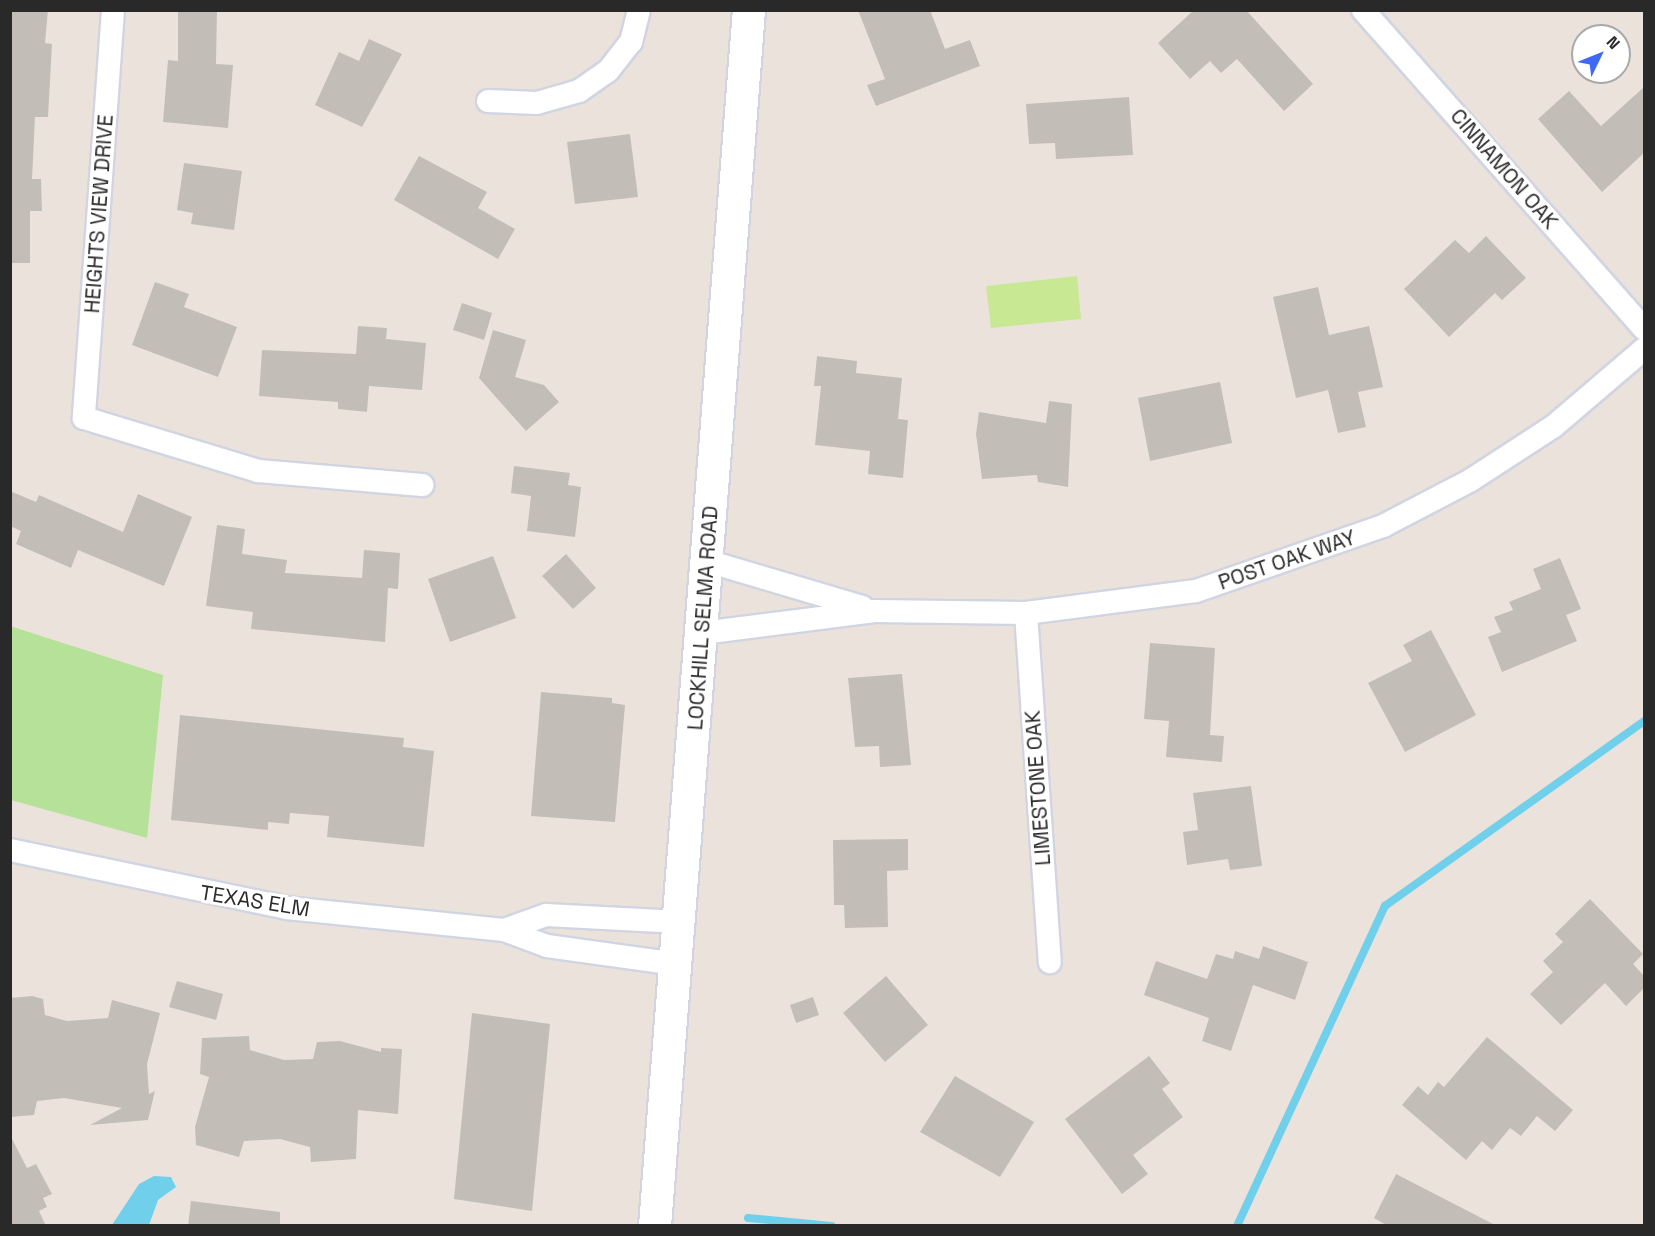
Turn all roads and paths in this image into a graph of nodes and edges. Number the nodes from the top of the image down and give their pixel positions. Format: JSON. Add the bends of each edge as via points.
{"nodes":[{"id":1,"x":113,"y":10,"type":"edge"},
{"id":2,"x":639,"y":10,"type":"edge"},
{"id":3,"x":749,"y":10,"type":"edge"},
{"id":4,"x":1363,"y":10,"type":"edge"},
{"id":5,"x":488,"y":101,"type":"dead end"},
{"id":6,"x":1644,"y":329,"type":"edge"},
{"id":7,"x":1644,"y":350,"type":"edge"},
{"id":8,"x":422,"y":485,"type":"dead end"},
{"id":9,"x":707,"y":561,"type":"junction"},
{"id":10,"x":875,"y":611,"type":"junction"},
{"id":11,"x":1026,"y":613,"type":"junction"},
{"id":12,"x":702,"y":633,"type":"junction"},
{"id":13,"x":10,"y":850,"type":"edge"},
{"id":14,"x":680,"y":922,"type":"junction"},
{"id":15,"x":504,"y":930,"type":"junction"},
{"id":16,"x":1050,"y":962,"type":"dead end"},
{"id":17,"x":677,"y":964,"type":"junction"},
{"id":18,"x":655,"y":1226,"type":"edge"}],
"edges":[{"from":1,"to":8,"type":"street","name":"HEIGHTS VIEW DRIVE","via":[[84,418],[258,471]]},
{"from":2,"to":5,"type":"street","via":[[625,49],[608,71],[579,92],[537,103]]},
{"from":3,"to":9,"type":"main road","name":"LOCKHILL SELMA ROAD"},
{"from":4,"to":6,"type":"street","name":"CINNAMON OAK"},
{"from":7,"to":11,"type":"street","name":"POST OAK WAY","via":[[1554,426],[1471,480],[1383,526],[1196,591]]},
{"from":9,"to":10,"type":"street","name":"POST OAK WAY"},
{"from":9,"to":12,"type":"main road","name":"LOCKHILL SELMA ROAD"},
{"from":10,"to":11,"type":"street","name":"POST OAK WAY"},
{"from":10,"to":12,"type":"street","name":"POST OAK WAY"},
{"from":11,"to":16,"type":"street","name":"LIMESTONE OAK"},
{"from":12,"to":14,"type":"main road","name":"LOCKHILL SELMA ROAD"},
{"from":13,"to":15,"type":"street","name":"TEXAS ELM","via":[[287,908]]},
{"from":14,"to":15,"type":"street","name":"TEXAS ELM","via":[[546,915]]},
{"from":14,"to":17,"type":"main road","name":"LOCKHILL SELMA ROAD"},
{"from":15,"to":17,"type":"street","name":"TEXAS ELM","via":[[547,946]]},
{"from":17,"to":18,"type":"main road","name":"LOCKHILL SELMA ROAD"}]}
